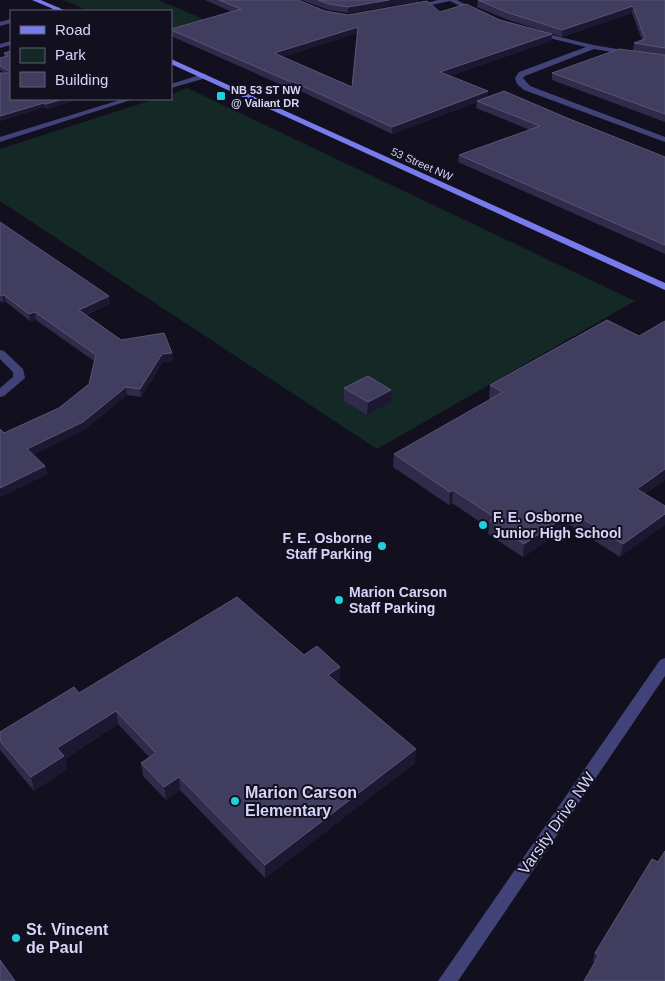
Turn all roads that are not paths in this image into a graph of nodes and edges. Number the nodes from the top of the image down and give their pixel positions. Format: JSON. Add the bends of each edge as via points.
{"nodes":[{"id":1,"x":35,"y":0,"type":"edge"},
{"id":2,"x":447,"y":0,"type":"edge"},
{"id":3,"x":452,"y":0,"type":"edge"},
{"id":4,"x":409,"y":7,"type":"edge"},
{"id":5,"x":60,"y":10,"type":"edge"},
{"id":6,"x":484,"y":15,"type":"edge"},
{"id":7,"x":526,"y":30,"type":"edge"},
{"id":8,"x":593,"y":47,"type":"junction"},
{"id":9,"x":665,"y":59,"type":"edge"},
{"id":10,"x":172,"y":61,"type":"edge"},
{"id":11,"x":203,"y":76,"type":"junction"},
{"id":12,"x":172,"y":86,"type":"edge"},
{"id":13,"x":127,"y":100,"type":"edge"},
{"id":14,"x":0,"y":140,"type":"edge"},
{"id":15,"x":665,"y":140,"type":"edge"},
{"id":16,"x":665,"y":287,"type":"edge"},
{"id":17,"x":0,"y":352,"type":"edge"},
{"id":18,"x":0,"y":394,"type":"edge"},
{"id":19,"x":665,"y":664,"type":"edge"},
{"id":20,"x":447,"y":981,"type":"edge"}],
"edges":[{"from":1,"to":5,"type":"street"},
{"from":2,"to":4,"type":"street"},
{"from":3,"to":6,"type":"street"},
{"from":7,"to":8,"type":"street"},
{"from":8,"to":9,"type":"street"},
{"from":8,"to":15,"type":"street","via":[[522,74],[520,82],[527,88]]},
{"from":10,"to":11,"type":"street","name":"53 Street NW"},
{"from":11,"to":12,"type":"street"},
{"from":11,"to":16,"type":"street","name":"53 Street NW"},
{"from":13,"to":14,"type":"street"},
{"from":17,"to":18,"type":"street","via":[[19,371],[19,378]]},
{"from":19,"to":20,"type":"street","name":"Varsity Drive NW"}]}
